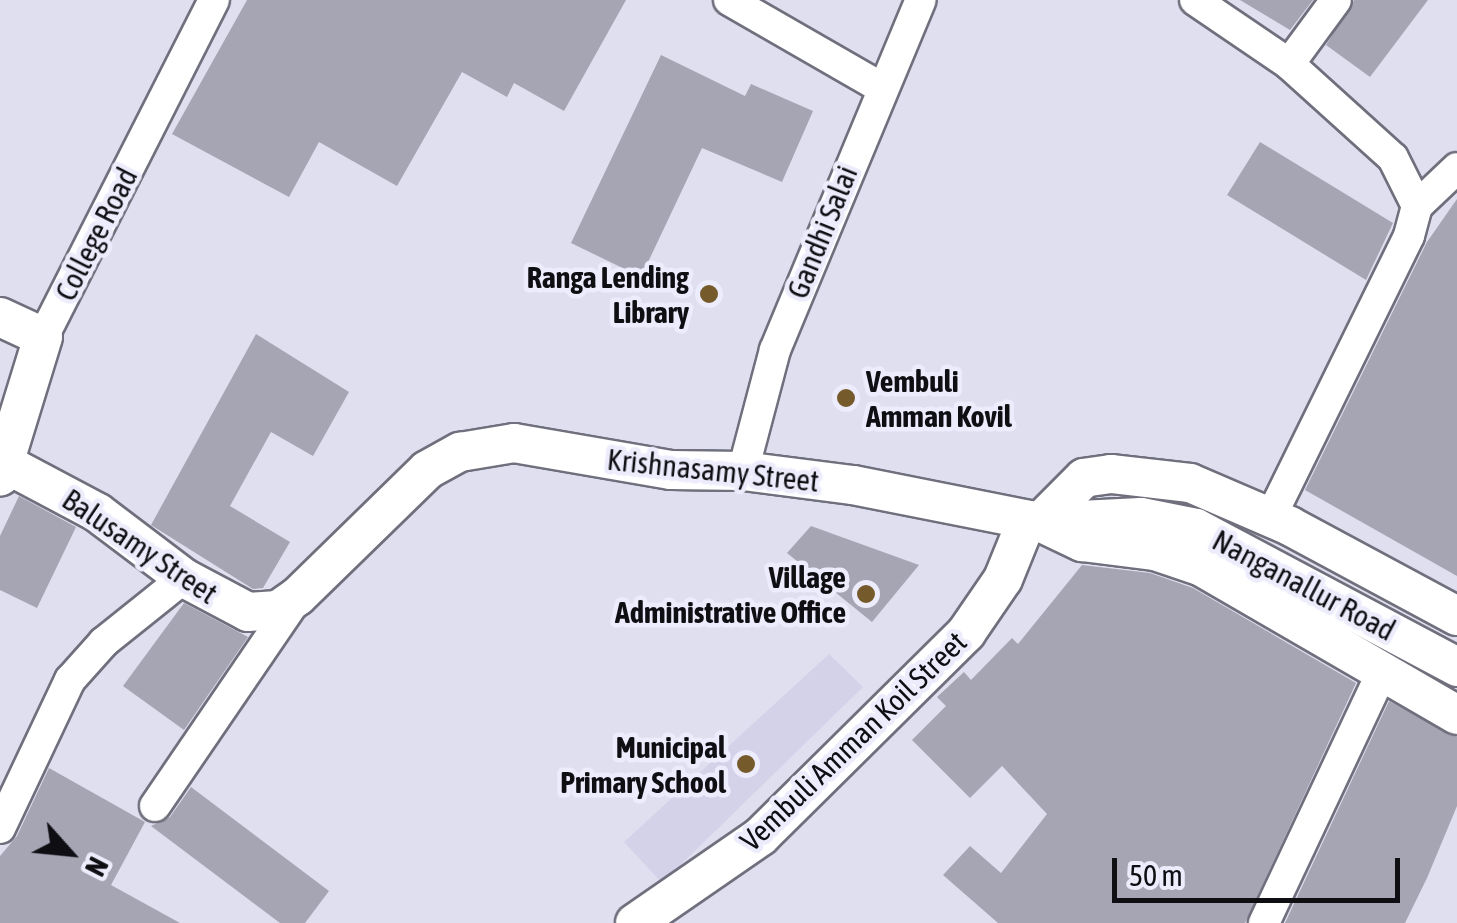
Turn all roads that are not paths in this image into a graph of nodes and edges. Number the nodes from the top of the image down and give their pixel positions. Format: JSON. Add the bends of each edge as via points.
{"nodes":[{"id":1,"x":214,"y":0,"type":"edge"},
{"id":2,"x":729,"y":0,"type":"edge"},
{"id":3,"x":920,"y":0,"type":"edge"},
{"id":4,"x":1195,"y":0,"type":"edge"},
{"id":5,"x":1336,"y":0,"type":"edge"},
{"id":6,"x":1290,"y":64,"type":"junction"},
{"id":7,"x":882,"y":88,"type":"junction"},
{"id":8,"x":1457,"y":168,"type":"edge"},
{"id":9,"x":1417,"y":206,"type":"junction"},
{"id":10,"x":0,"y":318,"type":"edge"},
{"id":11,"x":43,"y":336,"type":"junction"},
{"id":12,"x":3,"y":470,"type":"edge"},
{"id":13,"x":743,"y":471,"type":"junction"},
{"id":14,"x":1271,"y":517,"type":"junction"},
{"id":15,"x":1033,"y":521,"type":"junction"},
{"id":16,"x":184,"y":578,"type":"junction"},
{"id":17,"x":288,"y":603,"type":"junction"},
{"id":18,"x":1457,"y":616,"type":"edge"},
{"id":19,"x":1457,"y":667,"type":"edge"},
{"id":20,"x":1382,"y":672,"type":"junction"},
{"id":21,"x":1457,"y":715,"type":"edge"},
{"id":22,"x":156,"y":806,"type":"dead end"},
{"id":23,"x":0,"y":828,"type":"edge"},
{"id":24,"x":635,"y":923,"type":"edge"},
{"id":25,"x":1264,"y":923,"type":"edge"}],
"edges":[{"from":1,"to":11,"type":"street","name":"College Road"},
{"from":2,"to":7,"type":"street"},
{"from":3,"to":7,"type":"street","name":"Gandhi Salai"},
{"from":4,"to":6,"type":"street"},
{"from":5,"to":6,"type":"street"},
{"from":6,"to":9,"type":"street","via":[[1393,158]]},
{"from":7,"to":13,"type":"street","name":"Gandhi Salai","via":[[775,350]]},
{"from":8,"to":9,"type":"street"},
{"from":9,"to":14,"type":"street","via":[[1410,236]]},
{"from":10,"to":11,"type":"street"},
{"from":11,"to":12,"type":"street","name":"College Road"},
{"from":12,"to":16,"type":"street","name":"Balusamy Street","via":[[98,513]]},
{"from":13,"to":15,"type":"street","name":"Krishnasamy Street"},
{"from":13,"to":17,"type":"street","name":"Krishnasamy Street","via":[[671,470],[514,444],[460,452],[399,492]]},
{"from":14,"to":15,"type":"street","via":[[1190,484],[1110,474],[1084,478]]},
{"from":14,"to":18,"type":"street"},
{"from":15,"to":19,"type":"street","name":"Nanganallur Road","via":[[1141,517],[1196,528]]},
{"from":15,"to":20,"type":"street","via":[[1082,542],[1155,552],[1202,567]]},
{"from":15,"to":24,"type":"street","name":"Vembuli Amman Koil Street","via":[[966,633],[761,836]]},
{"from":16,"to":17,"type":"street","name":"Balusamy Street","via":[[248,612]]},
{"from":16,"to":23,"type":"street","via":[[104,642],[70,680]]},
{"from":17,"to":22,"type":"street"},
{"from":20,"to":21,"type":"street"},
{"from":20,"to":25,"type":"street"}]}
